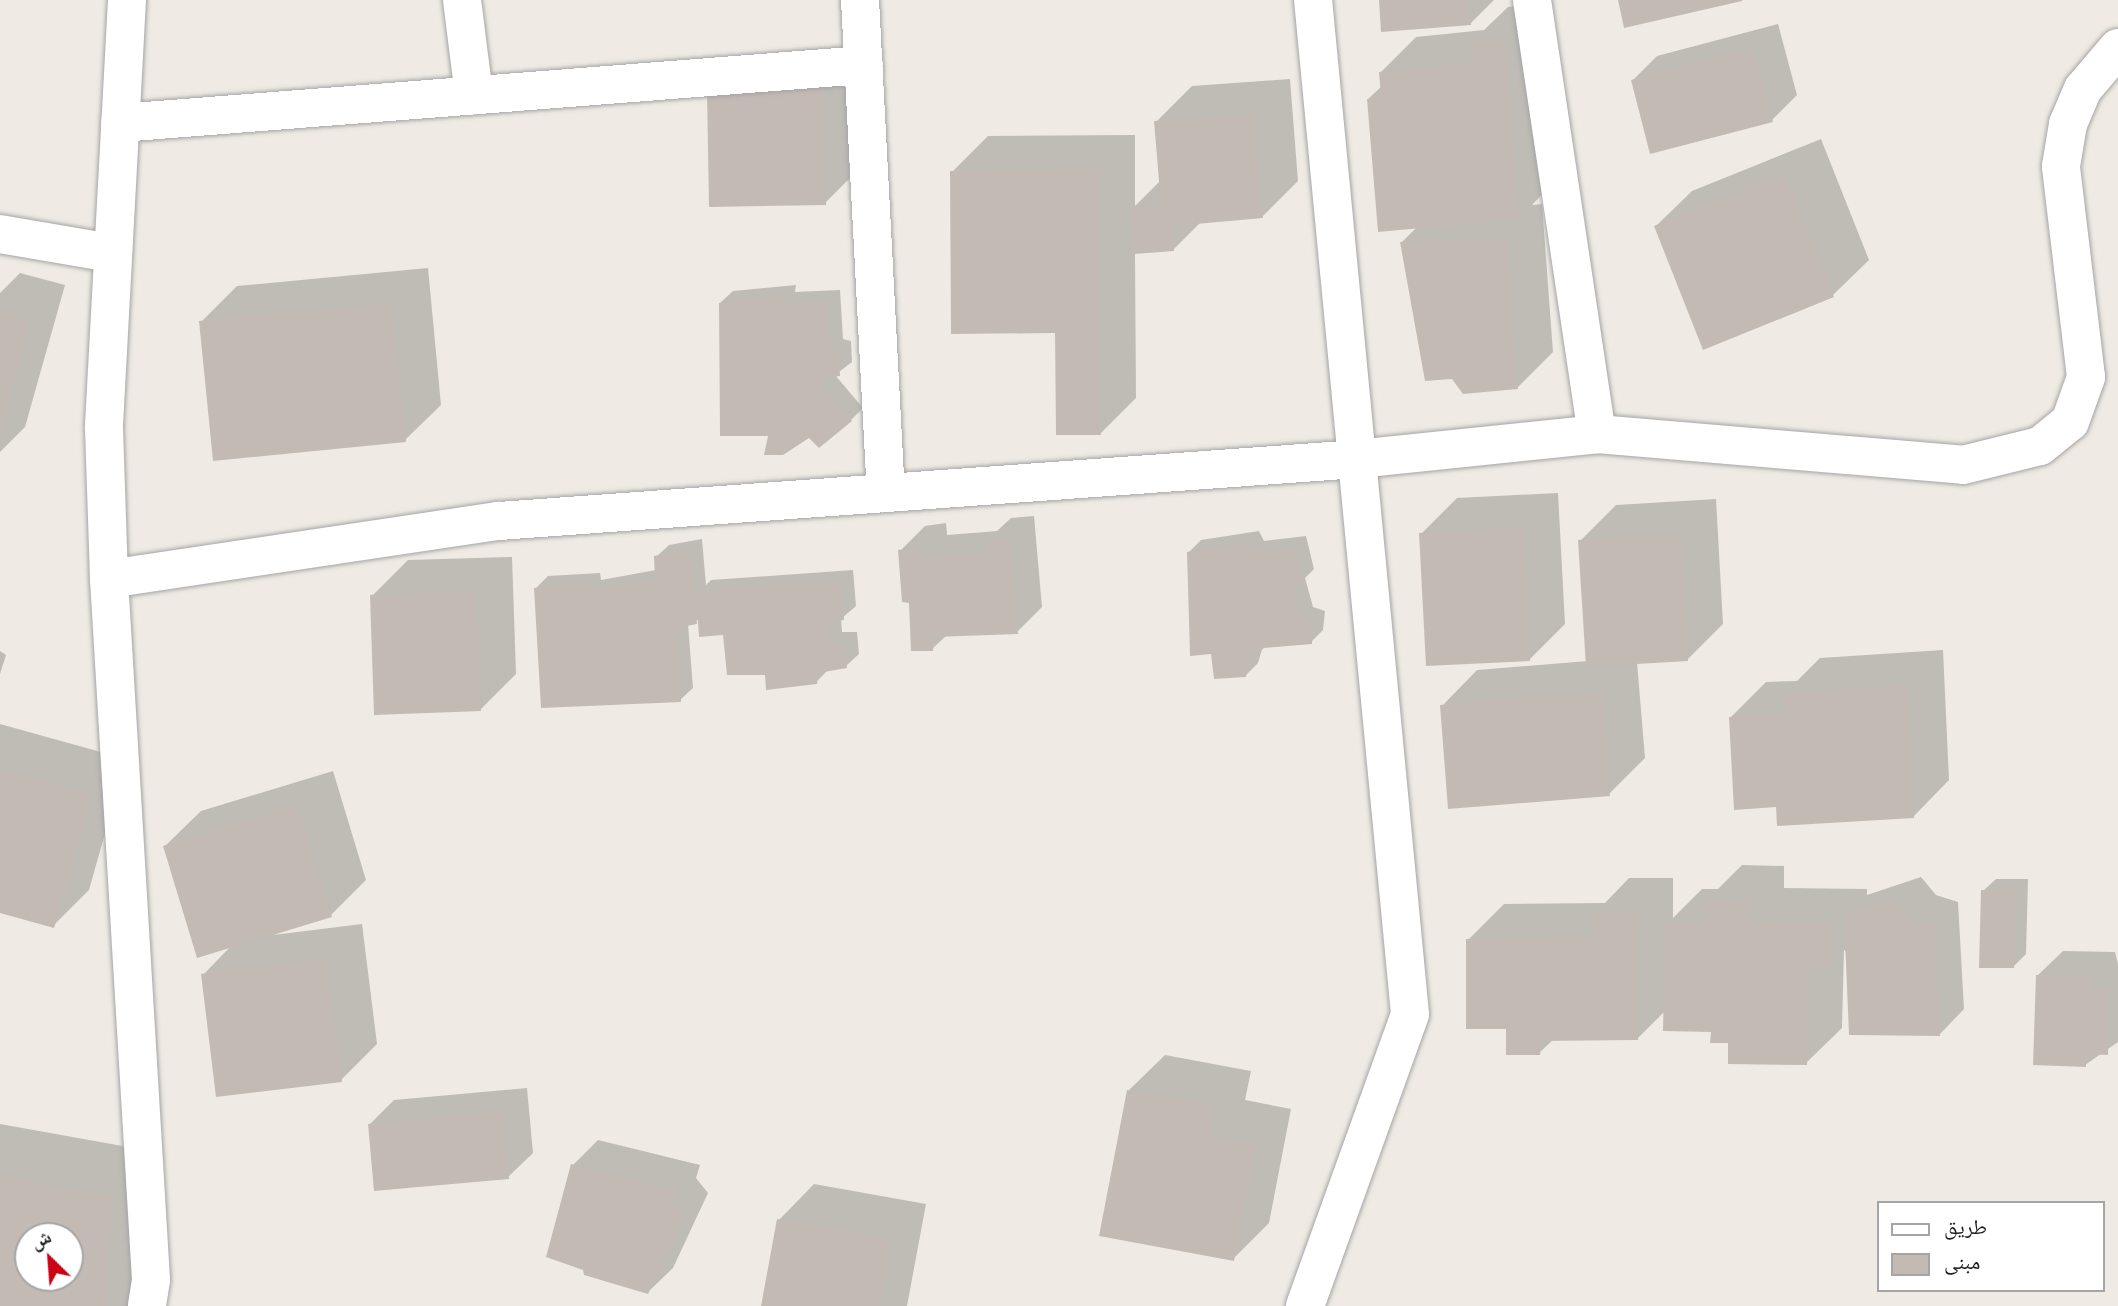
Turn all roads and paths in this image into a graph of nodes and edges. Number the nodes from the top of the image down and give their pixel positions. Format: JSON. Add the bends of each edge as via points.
{"nodes":[{"id":1,"x":127,"y":0,"type":"edge"},
{"id":2,"x":463,"y":0,"type":"edge"},
{"id":3,"x":860,"y":0,"type":"edge"},
{"id":4,"x":1313,"y":0,"type":"edge"},
{"id":5,"x":1532,"y":0,"type":"edge"},
{"id":6,"x":2118,"y":48,"type":"edge"},
{"id":7,"x":863,"y":65,"type":"junction"},
{"id":8,"x":474,"y":95,"type":"junction"},
{"id":9,"x":120,"y":122,"type":"junction"},
{"id":10,"x":0,"y":234,"type":"edge"},
{"id":11,"x":111,"y":253,"type":"junction"},
{"id":12,"x":1597,"y":434,"type":"junction"},
{"id":13,"x":1357,"y":459,"type":"junction"},
{"id":14,"x":886,"y":493,"type":"junction"},
{"id":15,"x":109,"y":579,"type":"junction"},
{"id":16,"x":147,"y":1306,"type":"edge"},
{"id":17,"x":1305,"y":1306,"type":"edge"}],
"edges":[{"from":1,"to":9,"type":"street"},
{"from":2,"to":8,"type":"street"},
{"from":3,"to":7,"type":"street"},
{"from":4,"to":13,"type":"street"},
{"from":5,"to":12,"type":"street"},
{"from":6,"to":12,"type":"street","via":[[2083,89],[2068,124],[2061,166],[2086,377],[2070,422],[2039,446],[1963,465]]},
{"from":7,"to":8,"type":"street"},
{"from":7,"to":14,"type":"street"},
{"from":8,"to":9,"type":"street"},
{"from":9,"to":11,"type":"street"},
{"from":10,"to":11,"type":"street"},
{"from":11,"to":15,"type":"street","via":[[104,428]]},
{"from":12,"to":13,"type":"street"},
{"from":13,"to":14,"type":"street"},
{"from":13,"to":17,"type":"street","via":[[1410,1014]]},
{"from":14,"to":15,"type":"street","via":[[499,521]]},
{"from":15,"to":16,"type":"street","via":[[151,1280]]}]}
